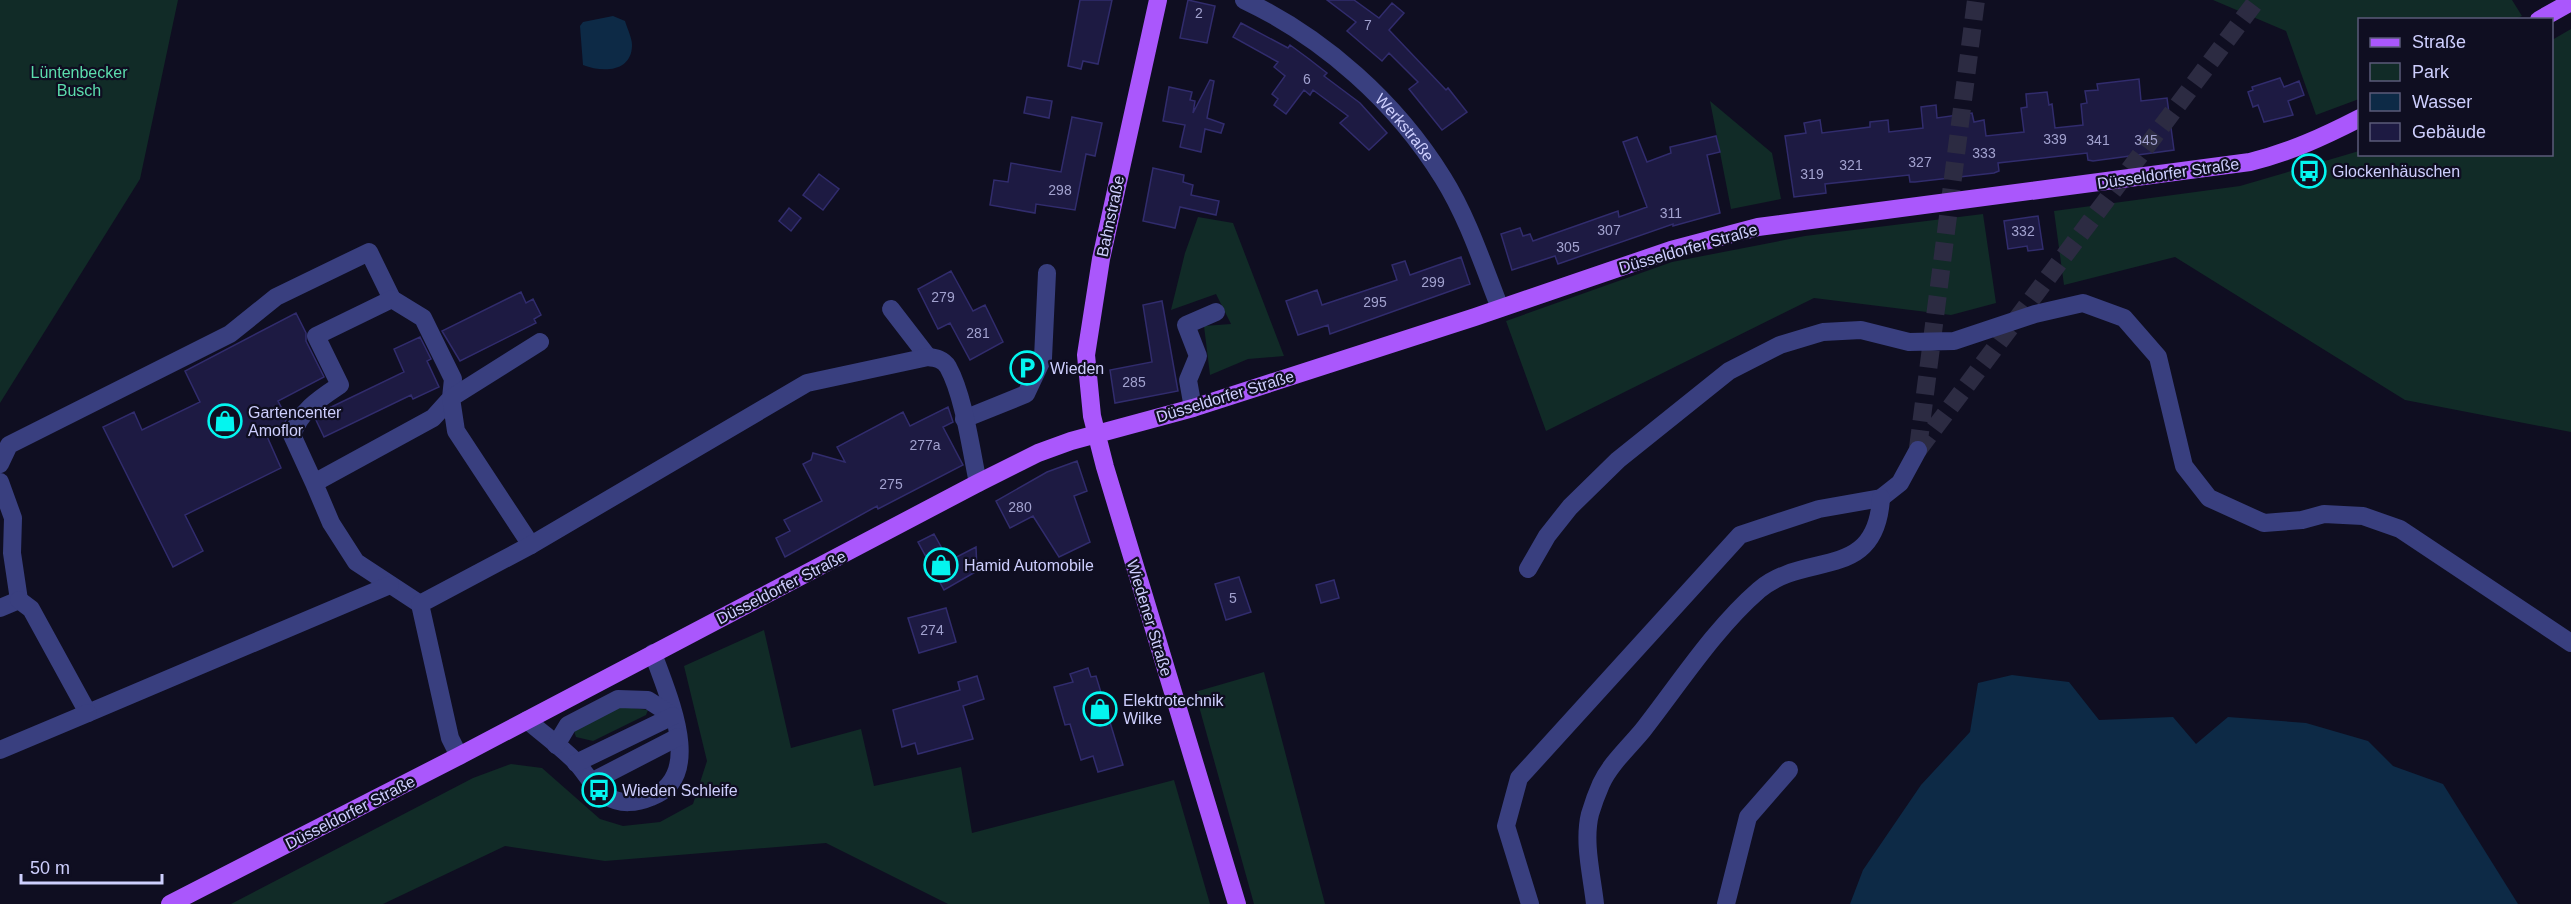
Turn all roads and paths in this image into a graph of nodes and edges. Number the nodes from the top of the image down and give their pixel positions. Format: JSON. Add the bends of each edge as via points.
{"nodes":[{"id":1,"x":1158,"y":0,"type":"edge"},
{"id":2,"x":1244,"y":0,"type":"edge"},
{"id":3,"x":2571,"y":2,"type":"edge"},
{"id":4,"x":2543,"y":18,"type":"edge"},
{"id":5,"x":2358,"y":119,"type":"edge"},
{"id":6,"x":1047,"y":273,"type":"dead end"},
{"id":7,"x":392,"y":299,"type":"junction"},
{"id":8,"x":1500,"y":308,"type":"junction"},
{"id":9,"x":891,"y":309,"type":"dead end"},
{"id":10,"x":1216,"y":312,"type":"dead end"},
{"id":11,"x":540,"y":342,"type":"dead end"},
{"id":12,"x":928,"y":357,"type":"junction"},
{"id":13,"x":452,"y":398,"type":"junction"},
{"id":14,"x":1193,"y":408,"type":"junction"},
{"id":15,"x":964,"y":418,"type":"junction"},
{"id":16,"x":1096,"y":435,"type":"junction"},
{"id":17,"x":1918,"y":450,"type":"tunnel mouth"},
{"id":18,"x":0,"y":464,"type":"edge"},
{"id":19,"x":0,"y":482,"type":"edge"},
{"id":20,"x":315,"y":483,"type":"junction"},
{"id":21,"x":978,"y":483,"type":"junction"},
{"id":22,"x":1881,"y":498,"type":"junction"},
{"id":23,"x":531,"y":545,"type":"junction"},
{"id":24,"x":1528,"y":569,"type":"dead end"},
{"id":25,"x":390,"y":585,"type":"junction"},
{"id":26,"x":19,"y":600,"type":"junction"},
{"id":27,"x":420,"y":604,"type":"junction"},
{"id":28,"x":0,"y":608,"type":"edge"},
{"id":29,"x":2571,"y":643,"type":"edge"},
{"id":30,"x":653,"y":653,"type":"junction"},
{"id":31,"x":88,"y":713,"type":"junction"},
{"id":32,"x":673,"y":716,"type":"junction"},
{"id":33,"x":527,"y":720,"type":"junction"},
{"id":34,"x":678,"y":737,"type":"junction"},
{"id":35,"x":556,"y":745,"type":"junction"},
{"id":36,"x":0,"y":750,"type":"edge"},
{"id":37,"x":459,"y":756,"type":"junction"},
{"id":38,"x":576,"y":763,"type":"junction"},
{"id":39,"x":1789,"y":770,"type":"dead end"},
{"id":40,"x":591,"y":782,"type":"junction"},
{"id":41,"x":170,"y":904,"type":"edge"},
{"id":42,"x":1236,"y":904,"type":"edge"},
{"id":43,"x":1530,"y":904,"type":"edge"},
{"id":44,"x":1595,"y":904,"type":"edge"},
{"id":45,"x":1726,"y":904,"type":"edge"}],
"edges":[{"from":1,"to":16,"type":"main road","name":"Bahnstraße","via":[[1101,259],[1086,355]]},
{"from":2,"to":8,"type":"street","name":"Werkstraße","via":[[1274,14],[1329,52],[1375,92],[1418,142],[1444,179]]},
{"from":3,"to":4,"type":"main road"},
{"from":5,"to":8,"type":"main road","name":"Düsseldorfer Straße","via":[[2310,144],[2250,162],[1758,227],[1671,250]]},
{"from":6,"to":15,"type":"street","via":[[1043,358],[1026,394]]},
{"from":7,"to":13,"type":"street","via":[[423,318],[453,379]]},
{"from":7,"to":18,"type":"street","via":[[369,252],[276,297],[230,334],[9,446]]},
{"from":7,"to":20,"type":"street","via":[[316,336],[340,385],[314,402],[297,421],[292,435]]},
{"from":8,"to":14,"type":"main road","name":"Düsseldorfer Straße"},
{"from":9,"to":12,"type":"street"},
{"from":10,"to":14,"type":"street","via":[[1186,325],[1198,356],[1188,380]]},
{"from":11,"to":13,"type":"street"},
{"from":12,"to":15,"type":"street","via":[[947,366]]},
{"from":12,"to":23,"type":"street","via":[[807,383]]},
{"from":13,"to":20,"type":"street","via":[[433,418]]},
{"from":13,"to":23,"type":"street","via":[[456,431]]},
{"from":14,"to":16,"type":"main road","name":"Düsseldorfer Straße"},
{"from":15,"to":21,"type":"street"},
{"from":16,"to":21,"type":"main road","name":"Düsseldorfer Straße","via":[[1038,453]]},
{"from":16,"to":42,"type":"main road","name":"Wiedener Straße"},
{"from":17,"to":22,"type":"street","via":[[1900,483]]},
{"from":19,"to":26,"type":"street","via":[[13,518],[12,553]]},
{"from":20,"to":25,"type":"street","via":[[331,522],[356,562]]},
{"from":21,"to":30,"type":"main road","name":"Düsseldorfer Straße"},
{"from":22,"to":43,"type":"street","via":[[1819,509],[1740,535],[1520,778],[1506,826]]},
{"from":22,"to":44,"type":"street","via":[[1880,520],[1871,540],[1855,553],[1797,570],[1760,589],[1714,639],[1601,782],[1590,815],[1589,853]]},
{"from":23,"to":27,"type":"street"},
{"from":24,"to":29,"type":"street","via":[[1570,507],[1618,460],[1729,371],[1780,345],[1823,332],[1861,330],[1910,342],[1954,341],[2035,314],[2083,303],[2124,318],[2158,357],[2184,466],[2209,498],[2264,523],[2324,514],[2362,516],[2400,529]]},
{"from":25,"to":27,"type":"street"},
{"from":25,"to":31,"type":"street"},
{"from":26,"to":28,"type":"street"},
{"from":26,"to":31,"type":"street","via":[[31,609]]},
{"from":27,"to":37,"type":"street","via":[[450,738]]},
{"from":30,"to":32,"type":"street"},
{"from":30,"to":33,"type":"main road","name":"Düsseldorfer Straße"},
{"from":31,"to":36,"type":"street"},
{"from":32,"to":34,"type":"street"},
{"from":32,"to":35,"type":"street","via":[[648,700],[618,699],[568,725]]},
{"from":32,"to":38,"type":"street"},
{"from":33,"to":35,"type":"street"},
{"from":33,"to":37,"type":"main road","name":"Düsseldorfer Straße"},
{"from":34,"to":40,"type":"street"},
{"from":34,"to":40,"type":"street","via":[[682,751],[679,769],[657,795],[640,802],[620,802],[606,796]]},
{"from":35,"to":38,"type":"street"},
{"from":37,"to":41,"type":"main road","name":"Düsseldorfer Straße"},
{"from":38,"to":40,"type":"street"},
{"from":39,"to":45,"type":"street","via":[[1748,817]]}]}
